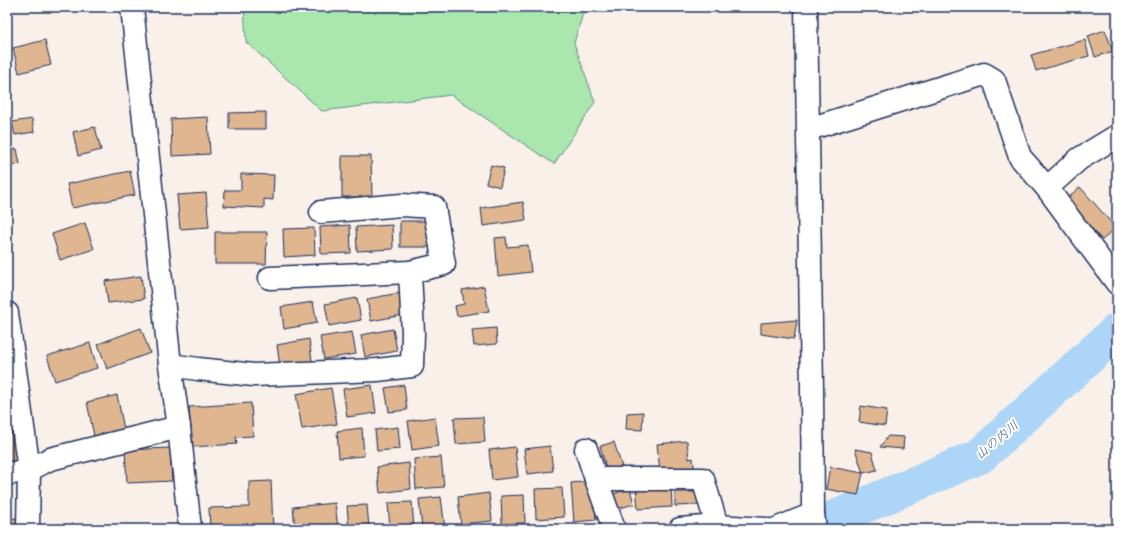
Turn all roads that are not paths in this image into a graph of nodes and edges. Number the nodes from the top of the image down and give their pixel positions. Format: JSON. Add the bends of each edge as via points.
{"nodes":[{"id":1,"x":132,"y":7,"type":"edge"},
{"id":2,"x":806,"y":7,"type":"edge"},
{"id":3,"x":809,"y":129,"type":"junction"},
{"id":4,"x":1117,"y":136,"type":"edge"},
{"id":5,"x":1046,"y":188,"type":"junction"},
{"id":6,"x":322,"y":212,"type":"dead end"},
{"id":7,"x":410,"y":272,"type":"junction"},
{"id":8,"x":270,"y":278,"type":"dead end"},
{"id":9,"x":1117,"y":283,"type":"edge"},
{"id":10,"x":7,"y":313,"type":"edge"},
{"id":11,"x":170,"y":365,"type":"junction"},
{"id":12,"x":179,"y":427,"type":"junction"},
{"id":13,"x":586,"y":449,"type":"dead end"},
{"id":14,"x":29,"y":470,"type":"junction"},
{"id":15,"x":7,"y":474,"type":"edge"},
{"id":16,"x":596,"y":479,"type":"junction"},
{"id":17,"x":814,"y":522,"type":"edge"},
{"id":18,"x":717,"y":526,"type":"junction"},
{"id":19,"x":28,"y":529,"type":"edge"},
{"id":20,"x":190,"y":529,"type":"edge"},
{"id":21,"x":614,"y":529,"type":"edge"},
{"id":22,"x":680,"y":529,"type":"edge"},
{"id":23,"x":765,"y":529,"type":"edge"},
{"id":24,"x":776,"y":529,"type":"edge"}],
"edges":[{"from":1,"to":11,"type":"street"},
{"from":2,"to":3,"type":"street"},
{"from":3,"to":5,"type":"street","via":[[984,74],[994,80],[1020,157]]},
{"from":3,"to":17,"type":"street"},
{"from":4,"to":5,"type":"street","via":[[1079,159]]},
{"from":5,"to":9,"type":"street"},
{"from":6,"to":7,"type":"street","via":[[402,205],[434,207],[444,264]]},
{"from":7,"to":8,"type":"street"},
{"from":7,"to":11,"type":"street","via":[[412,366],[377,370],[254,375]]},
{"from":10,"to":14,"type":"street"},
{"from":11,"to":12,"type":"street"},
{"from":12,"to":14,"type":"street","via":[[50,459]]},
{"from":12,"to":20,"type":"street"},
{"from":13,"to":16,"type":"street"},
{"from":14,"to":15,"type":"street"},
{"from":14,"to":19,"type":"street"},
{"from":16,"to":18,"type":"street","via":[[703,479]]},
{"from":16,"to":21,"type":"street"},
{"from":17,"to":24,"type":"street"},
{"from":18,"to":22,"type":"street"},
{"from":18,"to":23,"type":"street"}]}
